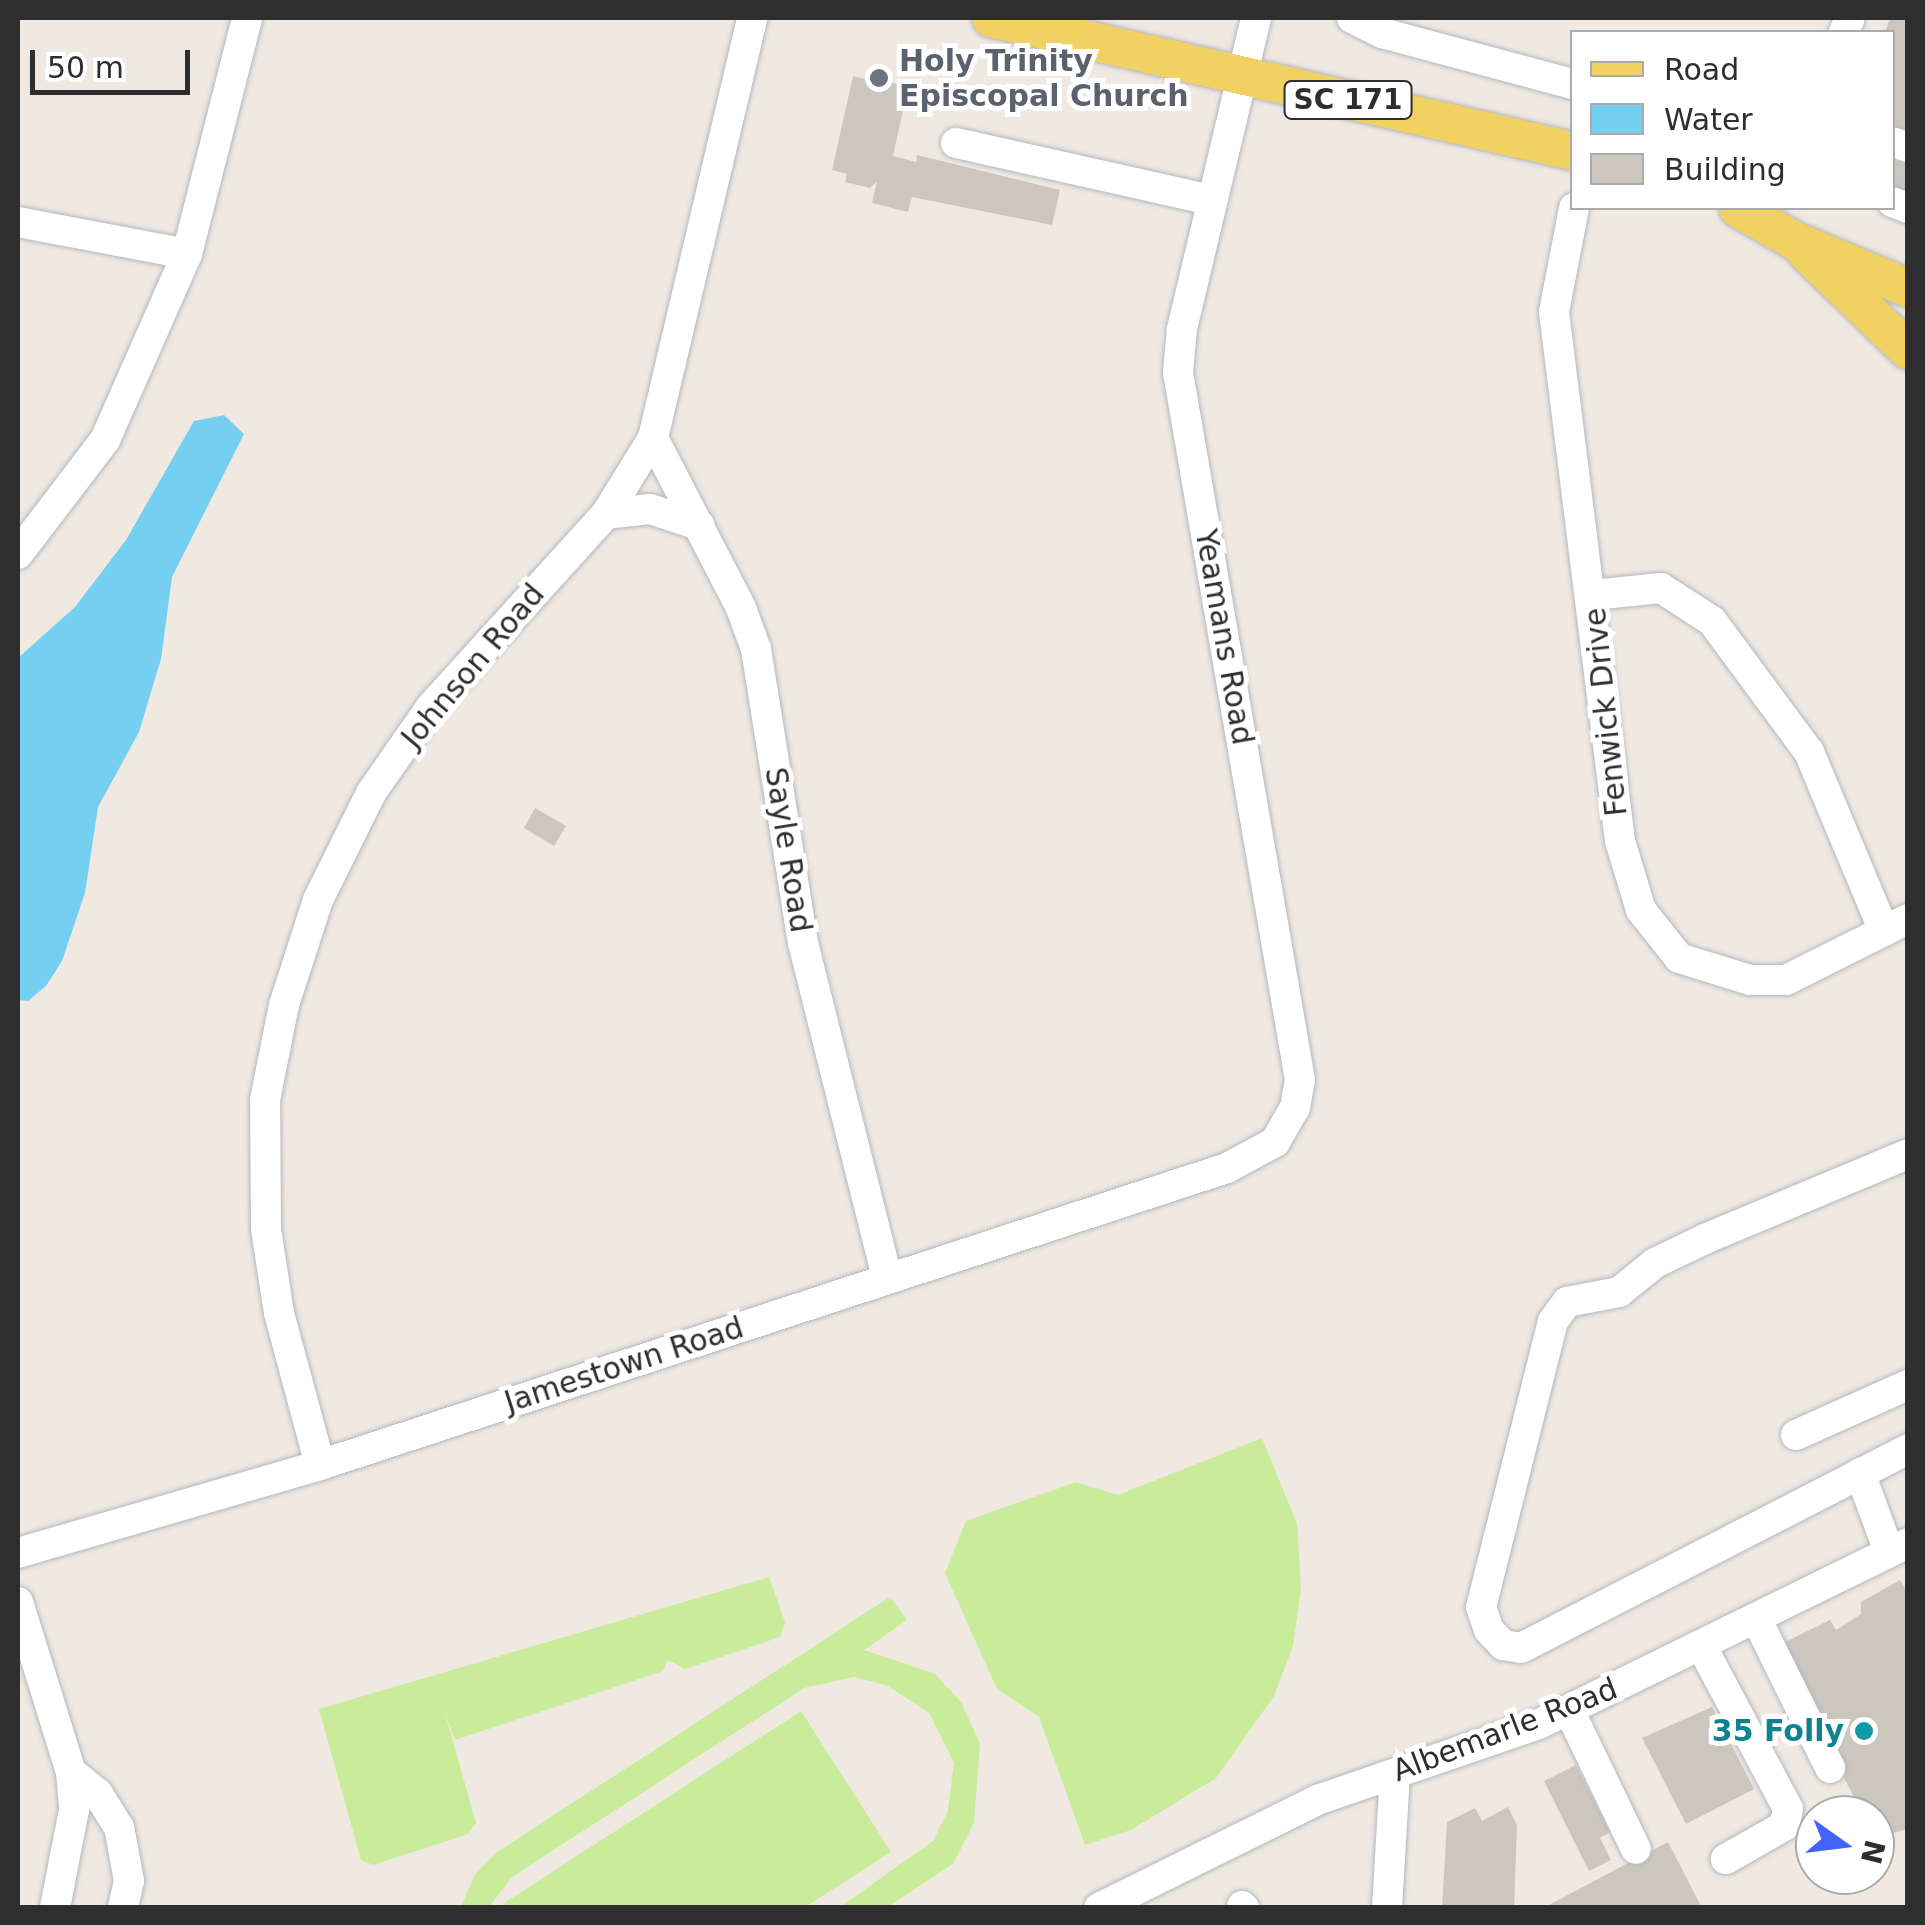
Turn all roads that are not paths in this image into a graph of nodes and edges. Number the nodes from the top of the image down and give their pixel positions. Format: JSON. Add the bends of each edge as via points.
{"nodes":[{"id":1,"x":247,"y":18,"type":"edge"},
{"id":2,"x":752,"y":18,"type":"edge"},
{"id":3,"x":992,"y":18,"type":"edge"},
{"id":4,"x":1256,"y":18,"type":"edge"},
{"id":5,"x":1352,"y":18,"type":"edge"},
{"id":6,"x":1385,"y":26,"type":"edge"},
{"id":7,"x":1239,"y":75,"type":"junction"},
{"id":8,"x":1570,"y":83,"type":"edge"},
{"id":9,"x":956,"y":143,"type":"dead end"},
{"id":10,"x":1570,"y":152,"type":"edge"},
{"id":11,"x":1210,"y":200,"type":"junction"},
{"id":12,"x":1574,"y":210,"type":"edge"},
{"id":13,"x":1768,"y":220,"type":"edge"},
{"id":14,"x":18,"y":222,"type":"edge"},
{"id":15,"x":187,"y":254,"type":"junction"},
{"id":16,"x":1908,"y":288,"type":"edge"},
{"id":17,"x":1908,"y":350,"type":"edge"},
{"id":18,"x":653,"y":438,"type":"junction"},
{"id":19,"x":606,"y":514,"type":"junction"},
{"id":20,"x":699,"y":526,"type":"junction"},
{"id":21,"x":18,"y":554,"type":"edge"},
{"id":22,"x":1593,"y":594,"type":"junction"},
{"id":23,"x":1896,"y":925,"type":"edge"},
{"id":24,"x":1908,"y":1154,"type":"edge"},
{"id":25,"x":1227,"y":1168,"type":"joint"},
{"id":26,"x":887,"y":1278,"type":"junction"},
{"id":27,"x":1908,"y":1385,"type":"edge"},
{"id":28,"x":1796,"y":1436,"type":"dead end"},
{"id":29,"x":1908,"y":1449,"type":"edge"},
{"id":30,"x":320,"y":1465,"type":"junction"},
{"id":31,"x":1860,"y":1473,"type":"junction"},
{"id":32,"x":1898,"y":1548,"type":"edge"},
{"id":33,"x":18,"y":1553,"type":"edge"},
{"id":34,"x":18,"y":1602,"type":"edge"},
{"id":35,"x":1757,"y":1620,"type":"junction"},
{"id":36,"x":1702,"y":1647,"type":"junction"},
{"id":37,"x":1569,"y":1710,"type":"junction"},
{"id":38,"x":1830,"y":1768,"type":"dead end"},
{"id":39,"x":71,"y":1772,"type":"junction"},
{"id":40,"x":1395,"y":1774,"type":"junction"},
{"id":41,"x":1636,"y":1849,"type":"dead end"},
{"id":42,"x":1726,"y":1859,"type":"dead end"},
{"id":43,"x":55,"y":1908,"type":"edge"},
{"id":44,"x":123,"y":1908,"type":"edge"},
{"id":45,"x":1099,"y":1908,"type":"edge"},
{"id":46,"x":1386,"y":1908,"type":"edge"}],
"edges":[{"from":1,"to":15,"type":"street"},
{"from":2,"to":18,"type":"street","name":"Johnson Road"},
{"from":3,"to":7,"type":"main road","number":"SC 171"},
{"from":4,"to":7,"type":"street","name":"Yeamans Road"},
{"from":5,"to":6,"type":"street"},
{"from":6,"to":8,"type":"street"},
{"from":7,"to":10,"type":"main road","number":"SC 171"},
{"from":7,"to":11,"type":"street","name":"Yeamans Road"},
{"from":9,"to":11,"type":"street"},
{"from":11,"to":25,"type":"street","name":"Yeamans Road","via":[[1178,372],[1300,1080],[1295,1108],[1276,1142]]},
{"from":12,"to":22,"type":"street","name":"Fenwick Drive","via":[[1554,312]]},
{"from":13,"to":16,"type":"main road"},
{"from":13,"to":17,"type":"main road"},
{"from":14,"to":15,"type":"street"},
{"from":15,"to":21,"type":"street","via":[[105,440]]},
{"from":18,"to":19,"type":"street","name":"Johnson Road"},
{"from":18,"to":20,"type":"street","name":"Sayle Road"},
{"from":19,"to":20,"type":"street","via":[[650,510]]},
{"from":19,"to":30,"type":"street","name":"Johnson Road","via":[[431,707],[371,793],[318,900],[284,1005],[265,1100],[266,1229],[279,1313]]},
{"from":20,"to":26,"type":"street","name":"Sayle Road","via":[[756,650],[803,943]]},
{"from":22,"to":23,"type":"street","via":[[1661,588],[1712,621],[1809,752]]},
{"from":22,"to":23,"type":"street","name":"Fenwick Drive","via":[[1620,841],[1640,910],[1679,958],[1750,980],[1786,980]]},
{"from":24,"to":31,"type":"street","via":[[1672,1255],[1619,1292],[1567,1302],[1553,1321],[1482,1607],[1488,1630],[1503,1645],[1521,1648]]},
{"from":25,"to":26,"type":"street","name":"Jamestown Road"},
{"from":26,"to":30,"type":"street","name":"Jamestown Road"},
{"from":27,"to":28,"type":"street"},
{"from":29,"to":31,"type":"street"},
{"from":30,"to":33,"type":"street","name":"Jamestown Road"},
{"from":31,"to":32,"type":"street"},
{"from":32,"to":35,"type":"street","name":"Albemarle Road"},
{"from":34,"to":39,"type":"street"},
{"from":35,"to":36,"type":"street","name":"Albemarle Road"},
{"from":35,"to":38,"type":"street"},
{"from":36,"to":37,"type":"street","name":"Albemarle Road"},
{"from":36,"to":42,"type":"street","via":[[1788,1808],[1784,1826]]},
{"from":37,"to":40,"type":"street","name":"Albemarle Road"},
{"from":37,"to":41,"type":"street"},
{"from":39,"to":43,"type":"street","via":[[74,1810]]},
{"from":39,"to":44,"type":"street","via":[[98,1794],[119,1827],[130,1881]]},
{"from":40,"to":45,"type":"street","name":"Albemarle Road","via":[[1320,1799]]},
{"from":40,"to":46,"type":"street"}]}
